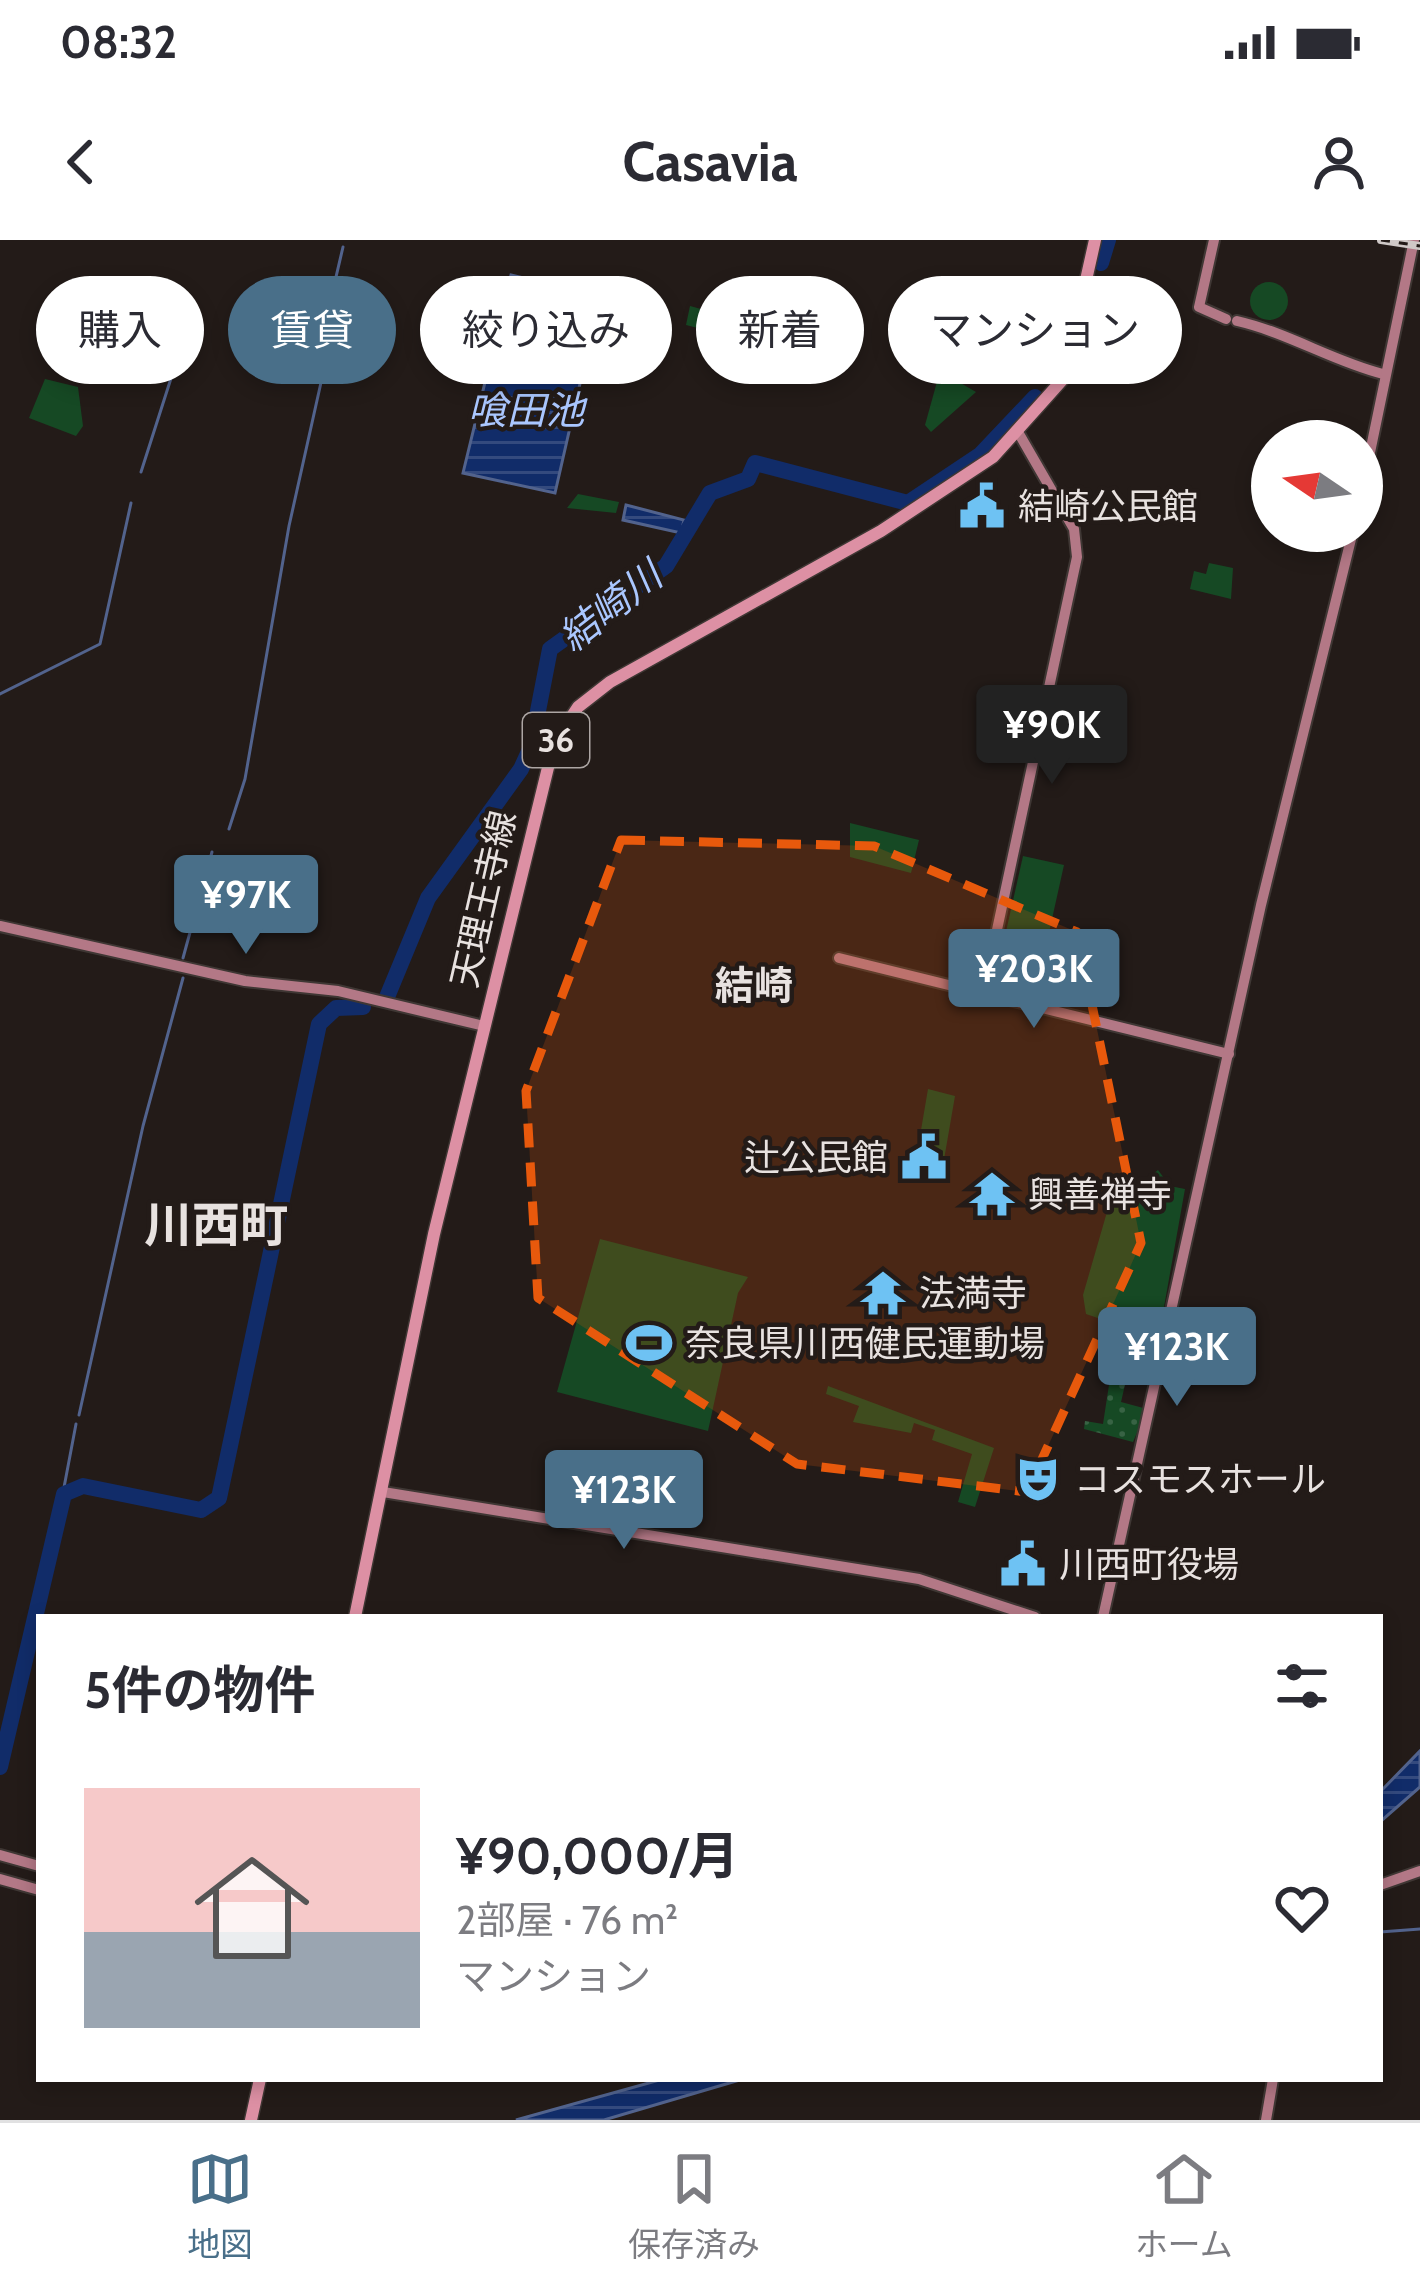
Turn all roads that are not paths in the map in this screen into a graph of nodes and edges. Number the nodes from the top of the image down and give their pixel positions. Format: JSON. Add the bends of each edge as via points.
{"nodes":[{"id":1,"x":1095,"y":240,"type":"edge"},
{"id":2,"x":1214,"y":240,"type":"edge"},
{"id":3,"x":1414,"y":240,"type":"edge"},
{"id":4,"x":1383,"y":374,"type":"junction"},
{"id":5,"x":1375,"y":420,"type":"edge"},
{"id":6,"x":1018,"y":432,"type":"junction"},
{"id":7,"x":1349,"y":552,"type":"edge"},
{"id":8,"x":0,"y":926,"type":"edge"},
{"id":9,"x":839,"y":958,"type":"dead end"},
{"id":10,"x":983,"y":995,"type":"junction"},
{"id":11,"x":484,"y":1025,"type":"junction"},
{"id":12,"x":1229,"y":1054,"type":"junction"},
{"id":13,"x":382,"y":1492,"type":"junction"},
{"id":14,"x":356,"y":1614,"type":"edge"},
{"id":15,"x":1026,"y":1614,"type":"edge"},
{"id":16,"x":1104,"y":1614,"type":"edge"},
{"id":17,"x":0,"y":1855,"type":"edge"},
{"id":18,"x":36,"y":1865,"type":"edge"},
{"id":19,"x":1420,"y":1871,"type":"edge"},
{"id":20,"x":0,"y":1879,"type":"edge"},
{"id":21,"x":1383,"y":1884,"type":"edge"},
{"id":22,"x":36,"y":1889,"type":"edge"},
{"id":23,"x":259,"y":2082,"type":"edge"},
{"id":24,"x":1273,"y":2082,"type":"edge"},
{"id":25,"x":251,"y":2120,"type":"edge"},
{"id":26,"x":1266,"y":2120,"type":"edge"}],
"edges":[{"from":1,"to":6,"type":"main road","name":"天理王寺線","number":"36","via":[[1064,378]]},
{"from":2,"to":4,"type":"street","via":[[1199,307]]},
{"from":3,"to":4,"type":"street"},
{"from":4,"to":5,"type":"street"},
{"from":6,"to":10,"type":"street","via":[[1074,529],[1077,557]]},
{"from":6,"to":11,"type":"main road","name":"天理王寺線","number":"36","via":[[922,506],[578,706],[543,774]]},
{"from":7,"to":12,"type":"street"},
{"from":8,"to":11,"type":"street"},
{"from":9,"to":10,"type":"street"},
{"from":10,"to":12,"type":"street"},
{"from":11,"to":13,"type":"main road","name":"天理王寺線","number":"36"},
{"from":12,"to":16,"type":"street"},
{"from":13,"to":14,"type":"main road","name":"天理王寺線","number":"36"},
{"from":13,"to":15,"type":"street","via":[[919,1579]]},
{"from":17,"to":18,"type":"street"},
{"from":19,"to":21,"type":"street"},
{"from":20,"to":22,"type":"street"},
{"from":23,"to":25,"type":"main road"},
{"from":24,"to":26,"type":"street"}]}
